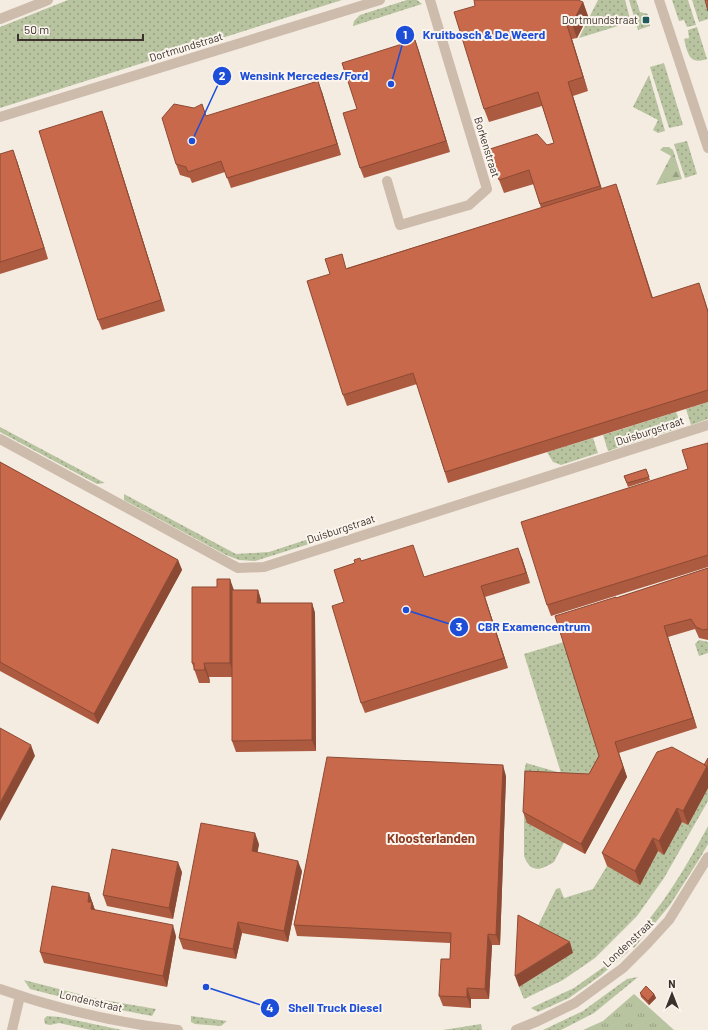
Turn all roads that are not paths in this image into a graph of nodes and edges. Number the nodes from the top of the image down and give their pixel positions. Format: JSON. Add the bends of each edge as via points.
{"nodes":[{"id":1,"x":48,"y":0,"type":"edge"},
{"id":2,"x":380,"y":0,"type":"edge"},
{"id":3,"x":430,"y":0,"type":"edge"},
{"id":4,"x":659,"y":0,"type":"edge"},
{"id":5,"x":0,"y":19,"type":"edge"},
{"id":6,"x":0,"y":117,"type":"edge"},
{"id":7,"x":708,"y":148,"type":"edge"},
{"id":8,"x":387,"y":181,"type":"dead end"},
{"id":9,"x":708,"y":425,"type":"edge"},
{"id":10,"x":0,"y":439,"type":"edge"},
{"id":11,"x":708,"y":857,"type":"edge"},
{"id":12,"x":0,"y":989,"type":"edge"},
{"id":13,"x":20,"y":996,"type":"junction"},
{"id":14,"x":12,"y":1030,"type":"edge"},
{"id":15,"x":178,"y":1030,"type":"edge"},
{"id":16,"x":516,"y":1030,"type":"edge"}],
"edges":[{"from":1,"to":5,"type":"street"},
{"from":2,"to":6,"type":"street","name":"Dortmundstraat"},
{"from":3,"to":8,"type":"street","name":"Borkenstraat","via":[[487,189],[469,205],[400,225]]},
{"from":4,"to":7,"type":"street"},
{"from":9,"to":10,"type":"street","name":"Duisburgstraat","via":[[264,567],[238,568]]},
{"from":11,"to":16,"type":"street","name":"Londenstraat","via":[[669,920],[623,968],[575,1002]]},
{"from":12,"to":13,"type":"street","name":"Londenstraat"},
{"from":13,"to":14,"type":"street"},
{"from":13,"to":15,"type":"street","name":"Londenstraat","via":[[111,1019]]}]}
